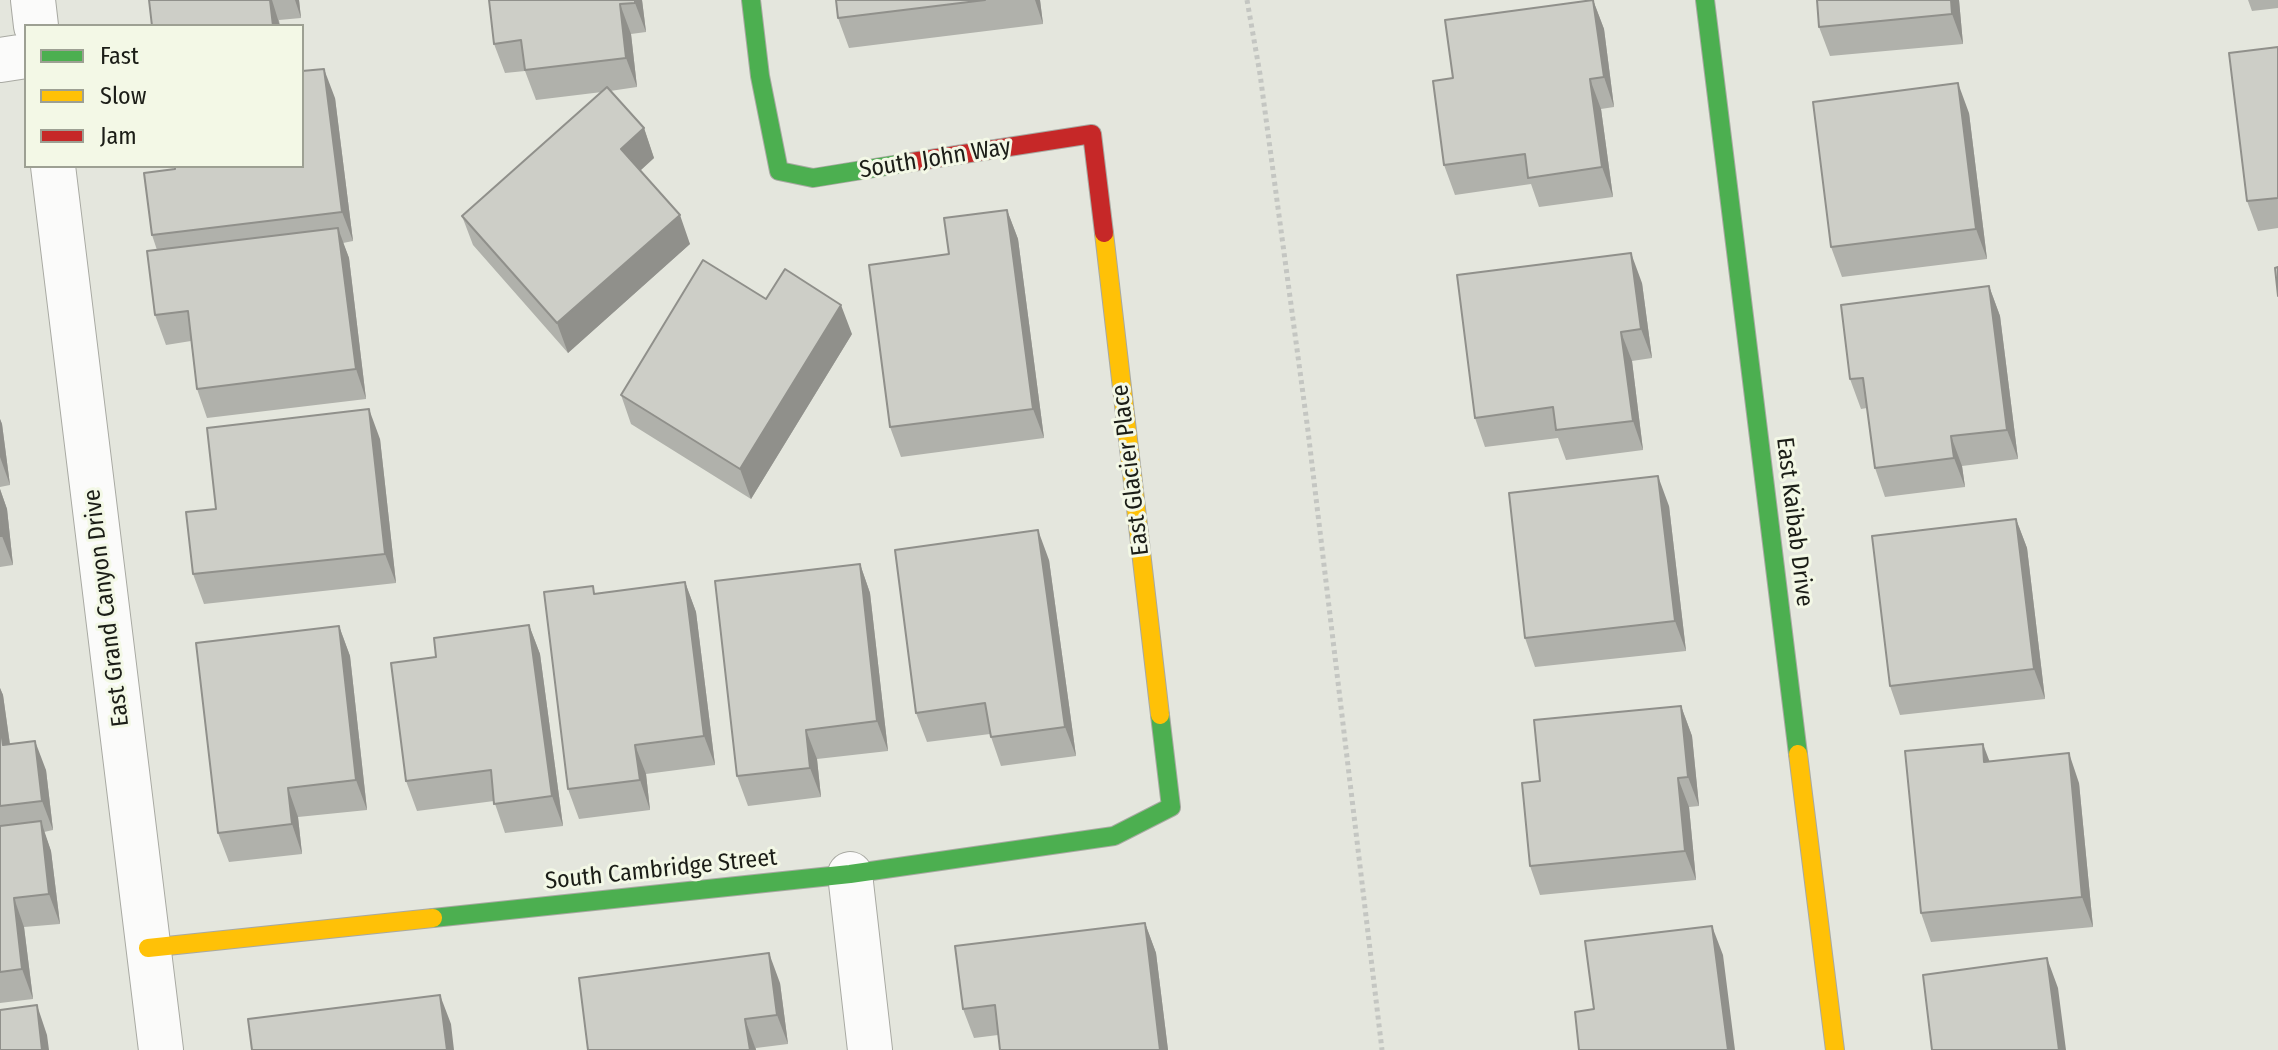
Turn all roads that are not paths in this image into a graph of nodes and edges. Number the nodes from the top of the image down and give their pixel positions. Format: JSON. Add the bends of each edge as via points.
{"nodes":[{"id":1,"x":33,"y":0,"type":"edge"},
{"id":2,"x":751,"y":0,"type":"edge"},
{"id":3,"x":1705,"y":0,"type":"edge"},
{"id":4,"x":36,"y":24,"type":"edge"},
{"id":5,"x":24,"y":56,"type":"edge"},
{"id":6,"x":0,"y":60,"type":"edge"},
{"id":7,"x":1092,"y":134,"type":"joint"},
{"id":8,"x":53,"y":168,"type":"edge"},
{"id":9,"x":1171,"y":807,"type":"joint"},
{"id":10,"x":850,"y":874,"type":"junction"},
{"id":11,"x":148,"y":948,"type":"junction"},
{"id":12,"x":161,"y":1050,"type":"edge"},
{"id":13,"x":870,"y":1050,"type":"edge"},
{"id":14,"x":1835,"y":1050,"type":"edge"}],
"edges":[{"from":1,"to":4,"type":"street"},
{"from":2,"to":7,"type":"street","name":"South John Way","via":[[779,171],[813,178]]},
{"from":3,"to":14,"type":"street","name":"East Kaibab Drive"},
{"from":5,"to":6,"type":"street"},
{"from":7,"to":9,"type":"street","name":"East Glacier Place"},
{"from":8,"to":11,"type":"street","name":"East Grand Canyon Drive"},
{"from":9,"to":10,"type":"street","name":"South Cambridge Street","via":[[1114,836]]},
{"from":10,"to":11,"type":"street","name":"South Cambridge Street"},
{"from":10,"to":13,"type":"street"},
{"from":11,"to":12,"type":"street","name":"East Grand Canyon Drive"}]}
